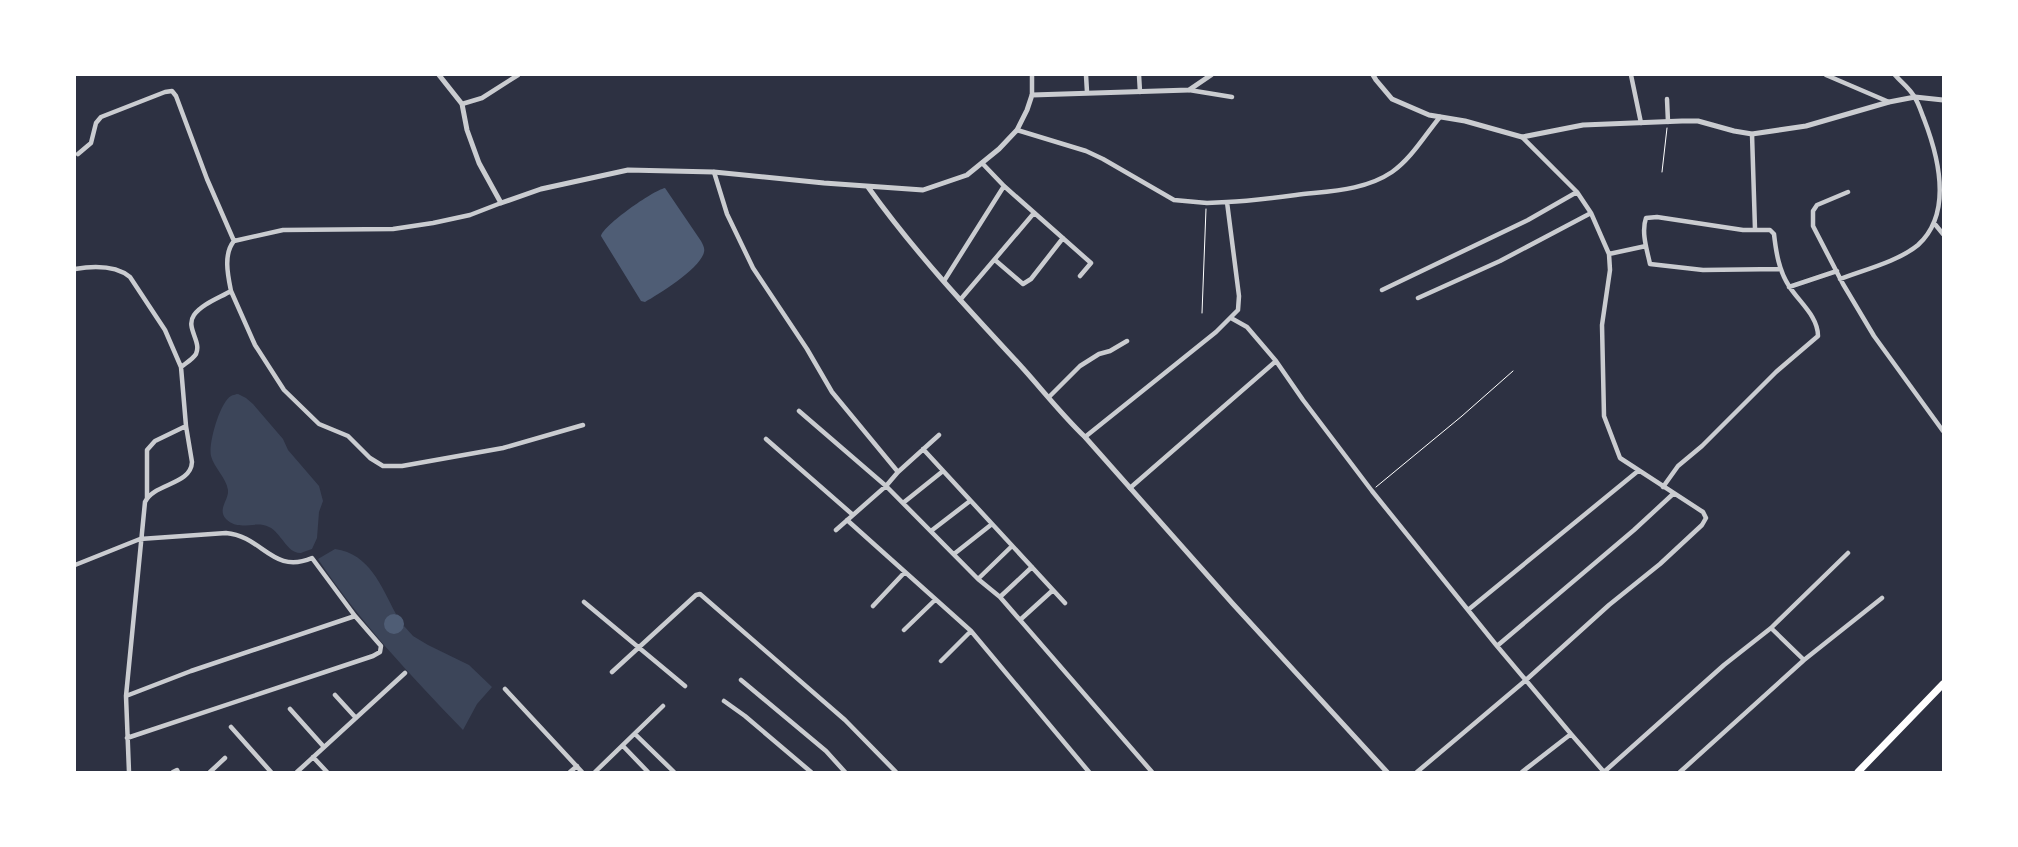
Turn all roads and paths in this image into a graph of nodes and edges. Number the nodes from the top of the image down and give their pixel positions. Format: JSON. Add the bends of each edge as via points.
{"nodes":[{"id":1,"x":440,"y":75,"type":"edge"},
{"id":2,"x":518,"y":75,"type":"edge"},
{"id":3,"x":1032,"y":75,"type":"edge"},
{"id":4,"x":1086,"y":75,"type":"edge"},
{"id":5,"x":1139,"y":75,"type":"edge"},
{"id":6,"x":1210,"y":75,"type":"edge"},
{"id":7,"x":1373,"y":75,"type":"edge"},
{"id":8,"x":1632,"y":75,"type":"edge"},
{"id":9,"x":1826,"y":75,"type":"edge"},
{"id":10,"x":1895,"y":75,"type":"edge"},
{"id":11,"x":1189,"y":90,"type":"junction"},
{"id":12,"x":1087,"y":92,"type":"junction"},
{"id":13,"x":1140,"y":92,"type":"junction"},
{"id":14,"x":1032,"y":95,"type":"junction"},
{"id":15,"x":1232,"y":97,"type":"dead end"},
{"id":16,"x":1915,"y":97,"type":"junction"},
{"id":17,"x":1667,"y":99,"type":"dead end"},
{"id":18,"x":1943,"y":100,"type":"edge"},
{"id":19,"x":1889,"y":102,"type":"junction"},
{"id":20,"x":462,"y":104,"type":"junction"},
{"id":21,"x":1440,"y":117,"type":"junction"},
{"id":22,"x":1668,"y":122,"type":"junction"},
{"id":23,"x":1641,"y":123,"type":"junction"},
{"id":24,"x":1017,"y":130,"type":"junction"},
{"id":25,"x":1752,"y":134,"type":"junction"},
{"id":26,"x":1522,"y":137,"type":"junction"},
{"id":27,"x":78,"y":154,"type":"dead end"},
{"id":28,"x":982,"y":163,"type":"junction"},
{"id":29,"x":714,"y":172,"type":"junction"},
{"id":30,"x":1662,"y":172,"type":"dead end"},
{"id":31,"x":1004,"y":186,"type":"junction"},
{"id":32,"x":868,"y":187,"type":"junction"},
{"id":33,"x":1577,"y":192,"type":"junction"},
{"id":34,"x":1848,"y":192,"type":"dead end"},
{"id":35,"x":1227,"y":202,"type":"junction"},
{"id":36,"x":501,"y":203,"type":"junction"},
{"id":37,"x":1206,"y":203,"type":"junction"},
{"id":38,"x":1034,"y":213,"type":"junction"},
{"id":39,"x":1591,"y":213,"type":"junction"},
{"id":40,"x":1934,"y":223,"type":"junction"},
{"id":41,"x":1755,"y":229,"type":"junction"},
{"id":42,"x":1943,"y":234,"type":"edge"},
{"id":43,"x":1064,"y":238,"type":"junction"},
{"id":44,"x":234,"y":242,"type":"junction"},
{"id":45,"x":1646,"y":246,"type":"junction"},
{"id":46,"x":1609,"y":254,"type":"junction"},
{"id":47,"x":995,"y":260,"type":"junction"},
{"id":48,"x":1780,"y":269,"type":"junction"},
{"id":49,"x":75,"y":270,"type":"edge"},
{"id":50,"x":1837,"y":271,"type":"junction"},
{"id":51,"x":1080,"y":276,"type":"dead end"},
{"id":52,"x":1840,"y":279,"type":"junction"},
{"id":53,"x":944,"y":280,"type":"junction"},
{"id":54,"x":1789,"y":287,"type":"junction"},
{"id":55,"x":1382,"y":290,"type":"dead end"},
{"id":56,"x":231,"y":291,"type":"junction"},
{"id":57,"x":1418,"y":298,"type":"dead end"},
{"id":58,"x":960,"y":300,"type":"junction"},
{"id":59,"x":1202,"y":313,"type":"dead end"},
{"id":60,"x":1232,"y":318,"type":"junction"},
{"id":61,"x":1126,"y":341,"type":"dead end"},
{"id":62,"x":1276,"y":361,"type":"junction"},
{"id":63,"x":181,"y":368,"type":"junction"},
{"id":64,"x":1513,"y":371,"type":"dead end"},
{"id":65,"x":1049,"y":397,"type":"junction"},
{"id":66,"x":799,"y":411,"type":"dead end"},
{"id":67,"x":583,"y":425,"type":"dead end"},
{"id":68,"x":1941,"y":425,"type":"edge"},
{"id":69,"x":186,"y":426,"type":"junction"},
{"id":70,"x":1943,"y":431,"type":"edge"},
{"id":71,"x":939,"y":435,"type":"dead end"},
{"id":72,"x":1085,"y":437,"type":"junction"},
{"id":73,"x":766,"y":438,"type":"dead end"},
{"id":74,"x":923,"y":449,"type":"junction"},
{"id":75,"x":943,"y":471,"type":"junction"},
{"id":76,"x":1638,"y":471,"type":"junction"},
{"id":77,"x":898,"y":472,"type":"junction"},
{"id":78,"x":886,"y":486,"type":"junction"},
{"id":79,"x":1663,"y":487,"type":"junction"},
{"id":80,"x":1130,"y":488,"type":"junction"},
{"id":81,"x":1372,"y":491,"type":"junction"},
{"id":82,"x":1673,"y":494,"type":"junction"},
{"id":83,"x":147,"y":498,"type":"junction"},
{"id":84,"x":970,"y":500,"type":"junction"},
{"id":85,"x":903,"y":503,"type":"junction"},
{"id":86,"x":853,"y":515,"type":"junction"},
{"id":87,"x":847,"y":520,"type":"junction"},
{"id":88,"x":992,"y":524,"type":"junction"},
{"id":89,"x":836,"y":530,"type":"dead end"},
{"id":90,"x":931,"y":531,"type":"junction"},
{"id":91,"x":140,"y":539,"type":"junction"},
{"id":92,"x":1012,"y":546,"type":"junction"},
{"id":93,"x":1848,"y":553,"type":"dead end"},
{"id":94,"x":954,"y":554,"type":"junction"},
{"id":95,"x":75,"y":565,"type":"edge"},
{"id":96,"x":1032,"y":567,"type":"junction"},
{"id":97,"x":904,"y":573,"type":"junction"},
{"id":98,"x":978,"y":579,"type":"junction"},
{"id":99,"x":1053,"y":590,"type":"junction"},
{"id":100,"x":1000,"y":597,"type":"junction"},
{"id":101,"x":1882,"y":598,"type":"dead end"},
{"id":102,"x":935,"y":600,"type":"junction"},
{"id":103,"x":584,"y":602,"type":"dead end"},
{"id":104,"x":1065,"y":603,"type":"dead end"},
{"id":105,"x":873,"y":606,"type":"dead end"},
{"id":106,"x":1468,"y":610,"type":"junction"},
{"id":107,"x":355,"y":616,"type":"junction"},
{"id":108,"x":1020,"y":620,"type":"junction"},
{"id":109,"x":1771,"y":628,"type":"junction"},
{"id":110,"x":904,"y":630,"type":"dead end"},
{"id":111,"x":971,"y":631,"type":"junction"},
{"id":112,"x":1497,"y":646,"type":"junction"},
{"id":113,"x":638,"y":647,"type":"junction"},
{"id":114,"x":1804,"y":660,"type":"junction"},
{"id":115,"x":941,"y":661,"type":"dead end"},
{"id":116,"x":612,"y":672,"type":"dead end"},
{"id":117,"x":405,"y":673,"type":"dead end"},
{"id":118,"x":741,"y":680,"type":"dead end"},
{"id":119,"x":1526,"y":680,"type":"junction"},
{"id":120,"x":1943,"y":684,"type":"edge"},
{"id":121,"x":685,"y":686,"type":"dead end"},
{"id":122,"x":504,"y":689,"type":"dead end"},
{"id":123,"x":335,"y":695,"type":"dead end"},
{"id":124,"x":126,"y":696,"type":"junction"},
{"id":125,"x":724,"y":701,"type":"dead end"},
{"id":126,"x":663,"y":706,"type":"dead end"},
{"id":127,"x":290,"y":710,"type":"dead end"},
{"id":128,"x":356,"y":718,"type":"junction"},
{"id":129,"x":231,"y":727,"type":"dead end"},
{"id":130,"x":635,"y":734,"type":"junction"},
{"id":131,"x":1571,"y":734,"type":"junction"},
{"id":132,"x":127,"y":738,"type":"junction"},
{"id":133,"x":623,"y":746,"type":"junction"},
{"id":134,"x":324,"y":747,"type":"junction"},
{"id":135,"x":313,"y":757,"type":"junction"},
{"id":136,"x":224,"y":758,"type":"dead end"},
{"id":137,"x":577,"y":766,"type":"junction"},
{"id":138,"x":129,"y":772,"type":"edge"},
{"id":139,"x":173,"y":772,"type":"edge"},
{"id":140,"x":178,"y":772,"type":"edge"},
{"id":141,"x":210,"y":772,"type":"edge"},
{"id":142,"x":271,"y":772,"type":"edge"},
{"id":143,"x":297,"y":772,"type":"edge"},
{"id":144,"x":327,"y":772,"type":"edge"},
{"id":145,"x":570,"y":772,"type":"edge"},
{"id":146,"x":582,"y":772,"type":"edge"},
{"id":147,"x":595,"y":772,"type":"edge"},
{"id":148,"x":648,"y":772,"type":"edge"},
{"id":149,"x":674,"y":772,"type":"edge"},
{"id":150,"x":811,"y":772,"type":"edge"},
{"id":151,"x":845,"y":772,"type":"edge"},
{"id":152,"x":896,"y":772,"type":"edge"},
{"id":153,"x":1089,"y":772,"type":"edge"},
{"id":154,"x":1152,"y":772,"type":"edge"},
{"id":155,"x":1387,"y":772,"type":"edge"},
{"id":156,"x":1417,"y":772,"type":"edge"},
{"id":157,"x":1522,"y":772,"type":"edge"},
{"id":158,"x":1604,"y":772,"type":"edge"},
{"id":159,"x":1680,"y":772,"type":"edge"},
{"id":160,"x":1858,"y":772,"type":"edge"}],
"edges":[{"from":1,"to":20,"type":"street"},
{"from":2,"to":20,"type":"street","via":[[482,98]]},
{"from":3,"to":14,"type":"street"},
{"from":4,"to":12,"type":"street"},
{"from":5,"to":13,"type":"street"},
{"from":6,"to":11,"type":"street"},
{"from":7,"to":21,"type":"street","via":[[1392,99],[1429,116]]},
{"from":8,"to":23,"type":"street"},
{"from":9,"to":19,"type":"street"},
{"from":10,"to":16,"type":"street"},
{"from":11,"to":13,"type":"street"},
{"from":11,"to":15,"type":"street"},
{"from":12,"to":13,"type":"street"},
{"from":12,"to":14,"type":"street"},
{"from":14,"to":24,"type":"street"},
{"from":16,"to":18,"type":"street"},
{"from":16,"to":19,"type":"street"},
{"from":16,"to":40,"type":"street","via":[[1930,135],[1940,174],[1940,200]]},
{"from":17,"to":22,"type":"street"},
{"from":19,"to":25,"type":"street","via":[[1806,126]]},
{"from":20,"to":36,"type":"street","via":[[479,163]]},
{"from":21,"to":26,"type":"street"},
{"from":21,"to":35,"type":"street","via":[[1404,162],[1375,181],[1338,190]]},
{"from":22,"to":23,"type":"street"},
{"from":22,"to":25,"type":"street","via":[[1698,121]]},
{"from":22,"to":30,"type":"path"},
{"from":23,"to":26,"type":"street","via":[[1583,126]]},
{"from":24,"to":28,"type":"street"},
{"from":24,"to":37,"type":"street","via":[[1086,151],[1174,200]]},
{"from":25,"to":41,"type":"street"},
{"from":26,"to":33,"type":"street"},
{"from":27,"to":44,"type":"street","via":[[91,143],[96,123],[101,117],[172,91]]},
{"from":28,"to":31,"type":"street"},
{"from":28,"to":32,"type":"street","via":[[967,175],[923,190]]},
{"from":29,"to":32,"type":"street"},
{"from":29,"to":36,"type":"street","via":[[628,170],[541,189]]},
{"from":29,"to":77,"type":"street","via":[[727,214],[753,268],[832,392]]},
{"from":31,"to":38,"type":"street"},
{"from":31,"to":53,"type":"street"},
{"from":32,"to":53,"type":"street"},
{"from":33,"to":39,"type":"street"},
{"from":33,"to":55,"type":"street","via":[[1528,220]]},
{"from":34,"to":50,"type":"street","via":[[1824,201],[1813,211],[1813,226]]},
{"from":35,"to":37,"type":"street"},
{"from":35,"to":60,"type":"street","via":[[1239,296],[1238,310]]},
{"from":36,"to":44,"type":"street","via":[[470,215],[393,229],[283,230]]},
{"from":37,"to":59,"type":"path"},
{"from":38,"to":43,"type":"street"},
{"from":38,"to":47,"type":"street"},
{"from":39,"to":46,"type":"street"},
{"from":39,"to":57,"type":"street","via":[[1500,261]]},
{"from":40,"to":42,"type":"street"},
{"from":40,"to":52,"type":"street","via":[[1916,247]]},
{"from":41,"to":45,"type":"street","via":[[1650,217],[1645,221]]},
{"from":41,"to":48,"type":"street","via":[[1770,230],[1774,234]]},
{"from":43,"to":47,"type":"street","via":[[1031,279],[1023,284]]},
{"from":43,"to":51,"type":"street","via":[[1091,263]]},
{"from":44,"to":56,"type":"street","via":[[228,258]]},
{"from":45,"to":46,"type":"street"},
{"from":45,"to":48,"type":"street","via":[[1650,264],[1703,270]]},
{"from":46,"to":76,"type":"street","via":[[1610,270],[1602,325],[1604,416],[1620,458]]},
{"from":47,"to":58,"type":"street"},
{"from":48,"to":54,"type":"street"},
{"from":49,"to":63,"type":"street","via":[[92,267],[111,269],[130,277],[165,330]]},
{"from":50,"to":52,"type":"street"},
{"from":50,"to":54,"type":"street"},
{"from":52,"to":68,"type":"street","via":[[1874,336]]},
{"from":53,"to":58,"type":"street"},
{"from":54,"to":79,"type":"street","via":[[1805,306],[1818,328],[1818,336],[1678,466]]},
{"from":56,"to":63,"type":"street","via":[[203,306],[193,316],[190,324],[197,349]]},
{"from":56,"to":67,"type":"street","via":[[255,345],[284,390],[319,424],[348,436],[383,466],[402,466],[503,448]]},
{"from":58,"to":65,"type":"street"},
{"from":60,"to":62,"type":"street","via":[[1247,328]]},
{"from":60,"to":72,"type":"street"},
{"from":61,"to":65,"type":"street","via":[[1080,366]]},
{"from":62,"to":80,"type":"street"},
{"from":62,"to":81,"type":"street"},
{"from":63,"to":69,"type":"street"},
{"from":64,"to":81,"type":"path"},
{"from":65,"to":72,"type":"street"},
{"from":66,"to":78,"type":"street"},
{"from":68,"to":70,"type":"street"},
{"from":69,"to":83,"type":"street","via":[[155,441],[147,450]]},
{"from":69,"to":83,"type":"street","via":[[192,462],[190,472]]},
{"from":71,"to":74,"type":"street"},
{"from":72,"to":80,"type":"street"},
{"from":73,"to":86,"type":"street"},
{"from":74,"to":75,"type":"street"},
{"from":74,"to":77,"type":"street"},
{"from":75,"to":84,"type":"street"},
{"from":75,"to":85,"type":"street"},
{"from":76,"to":79,"type":"street"},
{"from":76,"to":106,"type":"street"},
{"from":77,"to":78,"type":"street"},
{"from":78,"to":85,"type":"street"},
{"from":78,"to":86,"type":"street"},
{"from":79,"to":82,"type":"street"},
{"from":80,"to":155,"type":"street"},
{"from":81,"to":106,"type":"street"},
{"from":82,"to":112,"type":"street"},
{"from":82,"to":119,"type":"street","via":[[1702,512],[1706,518],[1702,525]]},
{"from":83,"to":91,"type":"street"},
{"from":84,"to":88,"type":"street"},
{"from":84,"to":90,"type":"street"},
{"from":85,"to":90,"type":"street"},
{"from":86,"to":87,"type":"street"},
{"from":87,"to":89,"type":"street"},
{"from":87,"to":97,"type":"street"},
{"from":88,"to":92,"type":"street"},
{"from":88,"to":94,"type":"street"},
{"from":90,"to":94,"type":"street"},
{"from":91,"to":95,"type":"street"},
{"from":91,"to":107,"type":"street","via":[[237,534],[285,562],[300,563],[312,558]]},
{"from":91,"to":124,"type":"street"},
{"from":92,"to":96,"type":"street"},
{"from":92,"to":98,"type":"street"},
{"from":93,"to":109,"type":"street"},
{"from":94,"to":98,"type":"street"},
{"from":96,"to":99,"type":"street"},
{"from":96,"to":100,"type":"street"},
{"from":97,"to":102,"type":"street"},
{"from":97,"to":105,"type":"street"},
{"from":98,"to":100,"type":"street"},
{"from":99,"to":104,"type":"street"},
{"from":99,"to":108,"type":"street"},
{"from":100,"to":108,"type":"street"},
{"from":101,"to":114,"type":"street"},
{"from":102,"to":110,"type":"street"},
{"from":102,"to":111,"type":"street"},
{"from":103,"to":113,"type":"street"},
{"from":106,"to":112,"type":"street"},
{"from":107,"to":124,"type":"street"},
{"from":107,"to":132,"type":"street","via":[[381,646],[380,652]]},
{"from":108,"to":154,"type":"street"},
{"from":109,"to":114,"type":"street"},
{"from":109,"to":158,"type":"street"},
{"from":111,"to":115,"type":"street"},
{"from":111,"to":153,"type":"street"},
{"from":112,"to":119,"type":"street"},
{"from":113,"to":116,"type":"street"},
{"from":113,"to":121,"type":"street"},
{"from":113,"to":152,"type":"street","via":[[700,594],[845,720]]},
{"from":114,"to":159,"type":"street"},
{"from":117,"to":128,"type":"street"},
{"from":118,"to":151,"type":"street"},
{"from":119,"to":131,"type":"street"},
{"from":119,"to":156,"type":"street"},
{"from":120,"to":160,"type":"main road"},
{"from":122,"to":137,"type":"street"},
{"from":123,"to":128,"type":"street"},
{"from":124,"to":132,"type":"street"},
{"from":125,"to":150,"type":"street"},
{"from":126,"to":130,"type":"street"},
{"from":127,"to":134,"type":"street"},
{"from":128,"to":134,"type":"street"},
{"from":129,"to":142,"type":"street"},
{"from":130,"to":133,"type":"street"},
{"from":130,"to":149,"type":"street"},
{"from":131,"to":157,"type":"street"},
{"from":131,"to":158,"type":"street"},
{"from":132,"to":138,"type":"street"},
{"from":133,"to":147,"type":"street"},
{"from":133,"to":148,"type":"street"},
{"from":134,"to":135,"type":"street"},
{"from":135,"to":143,"type":"street"},
{"from":135,"to":144,"type":"street"},
{"from":136,"to":141,"type":"street"},
{"from":137,"to":145,"type":"street"},
{"from":137,"to":146,"type":"street"},
{"from":139,"to":140,"type":"street"}]}
